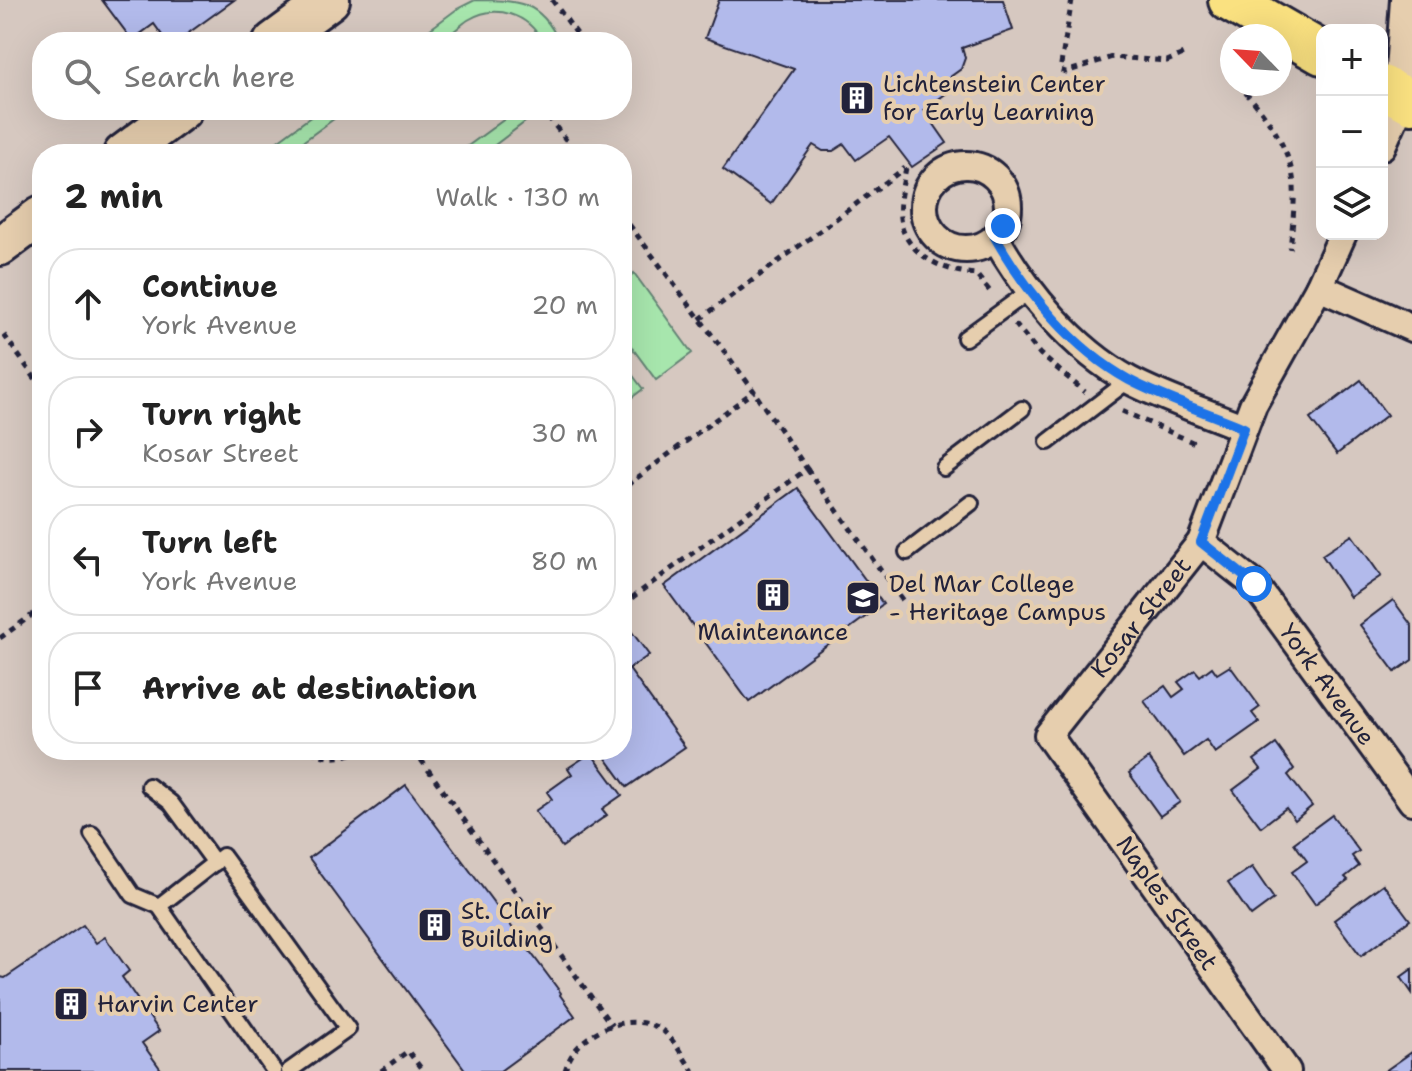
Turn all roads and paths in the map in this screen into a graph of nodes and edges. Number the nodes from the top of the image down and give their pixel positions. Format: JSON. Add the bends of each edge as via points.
{"nodes":[{"id":1,"x":330,"y":0,"type":"edge"},
{"id":2,"x":552,"y":0,"type":"edge"},
{"id":3,"x":1072,"y":0,"type":"edge"},
{"id":4,"x":1230,"y":0,"type":"edge"},
{"id":5,"x":1410,"y":0,"type":"edge"},
{"id":6,"x":287,"y":32,"type":"edge"},
{"id":7,"x":576,"y":32,"type":"edge"},
{"id":8,"x":1316,"y":50,"type":"edge"},
{"id":9,"x":1188,"y":52,"type":"dead end"},
{"id":10,"x":1402,"y":93,"type":"edge"},
{"id":11,"x":1247,"y":96,"type":"edge"},
{"id":12,"x":169,"y":120,"type":"edge"},
{"id":13,"x":551,"y":120,"type":"edge"},
{"id":14,"x":1388,"y":130,"type":"edge"},
{"id":15,"x":136,"y":144,"type":"edge"},
{"id":16,"x":569,"y":144,"type":"edge"},
{"id":17,"x":906,"y":168,"type":"dead end"},
{"id":18,"x":32,"y":222,"type":"edge"},
{"id":19,"x":632,"y":228,"type":"edge"},
{"id":20,"x":995,"y":237,"type":"dead end"},
{"id":21,"x":1340,"y":240,"type":"edge"},
{"id":22,"x":0,"y":246,"type":"edge"},
{"id":23,"x":1290,"y":249,"type":"dead end"},
{"id":24,"x":1319,"y":287,"type":"junction"},
{"id":25,"x":1031,"y":290,"type":"junction"},
{"id":26,"x":700,"y":319,"type":"junction"},
{"id":27,"x":1412,"y":328,"type":"edge"},
{"id":28,"x":4,"y":335,"type":"dead end"},
{"id":29,"x":965,"y":338,"type":"dead end"},
{"id":30,"x":32,"y":374,"type":"edge"},
{"id":31,"x":1129,"y":380,"type":"junction"},
{"id":32,"x":754,"y":391,"type":"junction"},
{"id":33,"x":1022,"y":409,"type":"dead end"},
{"id":34,"x":1244,"y":428,"type":"junction"},
{"id":35,"x":1048,"y":442,"type":"dead end"},
{"id":36,"x":944,"y":468,"type":"dead end"},
{"id":37,"x":807,"y":469,"type":"junction"},
{"id":38,"x":632,"y":482,"type":"edge"},
{"id":39,"x":971,"y":503,"type":"dead end"},
{"id":40,"x":1201,"y":542,"type":"junction"},
{"id":41,"x":907,"y":552,"type":"dead end"},
{"id":42,"x":632,"y":598,"type":"edge"},
{"id":43,"x":903,"y":601,"type":"dead end"},
{"id":44,"x":32,"y":615,"type":"edge"},
{"id":45,"x":0,"y":638,"type":"edge"},
{"id":46,"x":1048,"y":735,"type":"joint"},
{"id":47,"x":421,"y":760,"type":"edge"},
{"id":48,"x":149,"y":786,"type":"dead end"},
{"id":49,"x":1412,"y":801,"type":"edge"},
{"id":50,"x":92,"y":834,"type":"dead end"},
{"id":51,"x":215,"y":863,"type":"junction"},
{"id":52,"x":159,"y":906,"type":"junction"},
{"id":53,"x":612,"y":1026,"type":"junction"},
{"id":54,"x":274,"y":1071,"type":"edge"},
{"id":55,"x":289,"y":1071,"type":"edge"},
{"id":56,"x":381,"y":1071,"type":"edge"},
{"id":57,"x":423,"y":1071,"type":"edge"},
{"id":58,"x":565,"y":1071,"type":"edge"},
{"id":59,"x":693,"y":1071,"type":"edge"},
{"id":60,"x":1287,"y":1071,"type":"edge"}],
"edges":[{"from":1,"to":6,"type":"main road"},
{"from":2,"to":7,"type":"path"},
{"from":3,"to":9,"type":"path","via":[[1060,70],[1112,57],[1167,61]]},
{"from":4,"to":8,"type":"main road"},
{"from":5,"to":10,"type":"main road"},
{"from":10,"to":14,"type":"street"},
{"from":11,"to":23,"type":"path","via":[[1266,119],[1292,172]]},
{"from":12,"to":15,"type":"main road"},
{"from":13,"to":16,"type":"path"},
{"from":17,"to":26,"type":"path"},
{"from":18,"to":22,"type":"main road"},
{"from":19,"to":26,"type":"path"},
{"from":20,"to":25,"type":"street"},
{"from":21,"to":24,"type":"street","name":"Kosar Street"},
{"from":24,"to":27,"type":"street"},
{"from":24,"to":34,"type":"street","name":"Kosar Street"},
{"from":25,"to":29,"type":"lane"},
{"from":25,"to":31,"type":"street","via":[[1077,342]]},
{"from":26,"to":32,"type":"path"},
{"from":28,"to":30,"type":"path"},
{"from":31,"to":34,"type":"street"},
{"from":31,"to":35,"type":"lane"},
{"from":32,"to":37,"type":"path"},
{"from":32,"to":38,"type":"path"},
{"from":33,"to":36,"type":"lane"},
{"from":34,"to":40,"type":"street","name":"Kosar Street"},
{"from":37,"to":42,"type":"path"},
{"from":37,"to":43,"type":"path"},
{"from":39,"to":41,"type":"lane"},
{"from":40,"to":46,"type":"street","name":"Kosar Street"},
{"from":40,"to":49,"type":"street","name":"York Avenue","via":[[1254,584]]},
{"from":44,"to":45,"type":"path"},
{"from":46,"to":60,"type":"street","name":"Naples Street"},
{"from":47,"to":53,"type":"path"},
{"from":48,"to":51,"type":"lane","via":[[171,803]]},
{"from":50,"to":52,"type":"lane","via":[[133,895]]},
{"from":51,"to":52,"type":"lane"},
{"from":51,"to":55,"type":"lane","via":[[223,856],[348,1029]]},
{"from":52,"to":54,"type":"lane"},
{"from":53,"to":58,"type":"path","via":[[588,1037]]},
{"from":53,"to":59,"type":"path","via":[[660,1028]]},
{"from":56,"to":57,"type":"path","via":[[408,1051]]}]}
